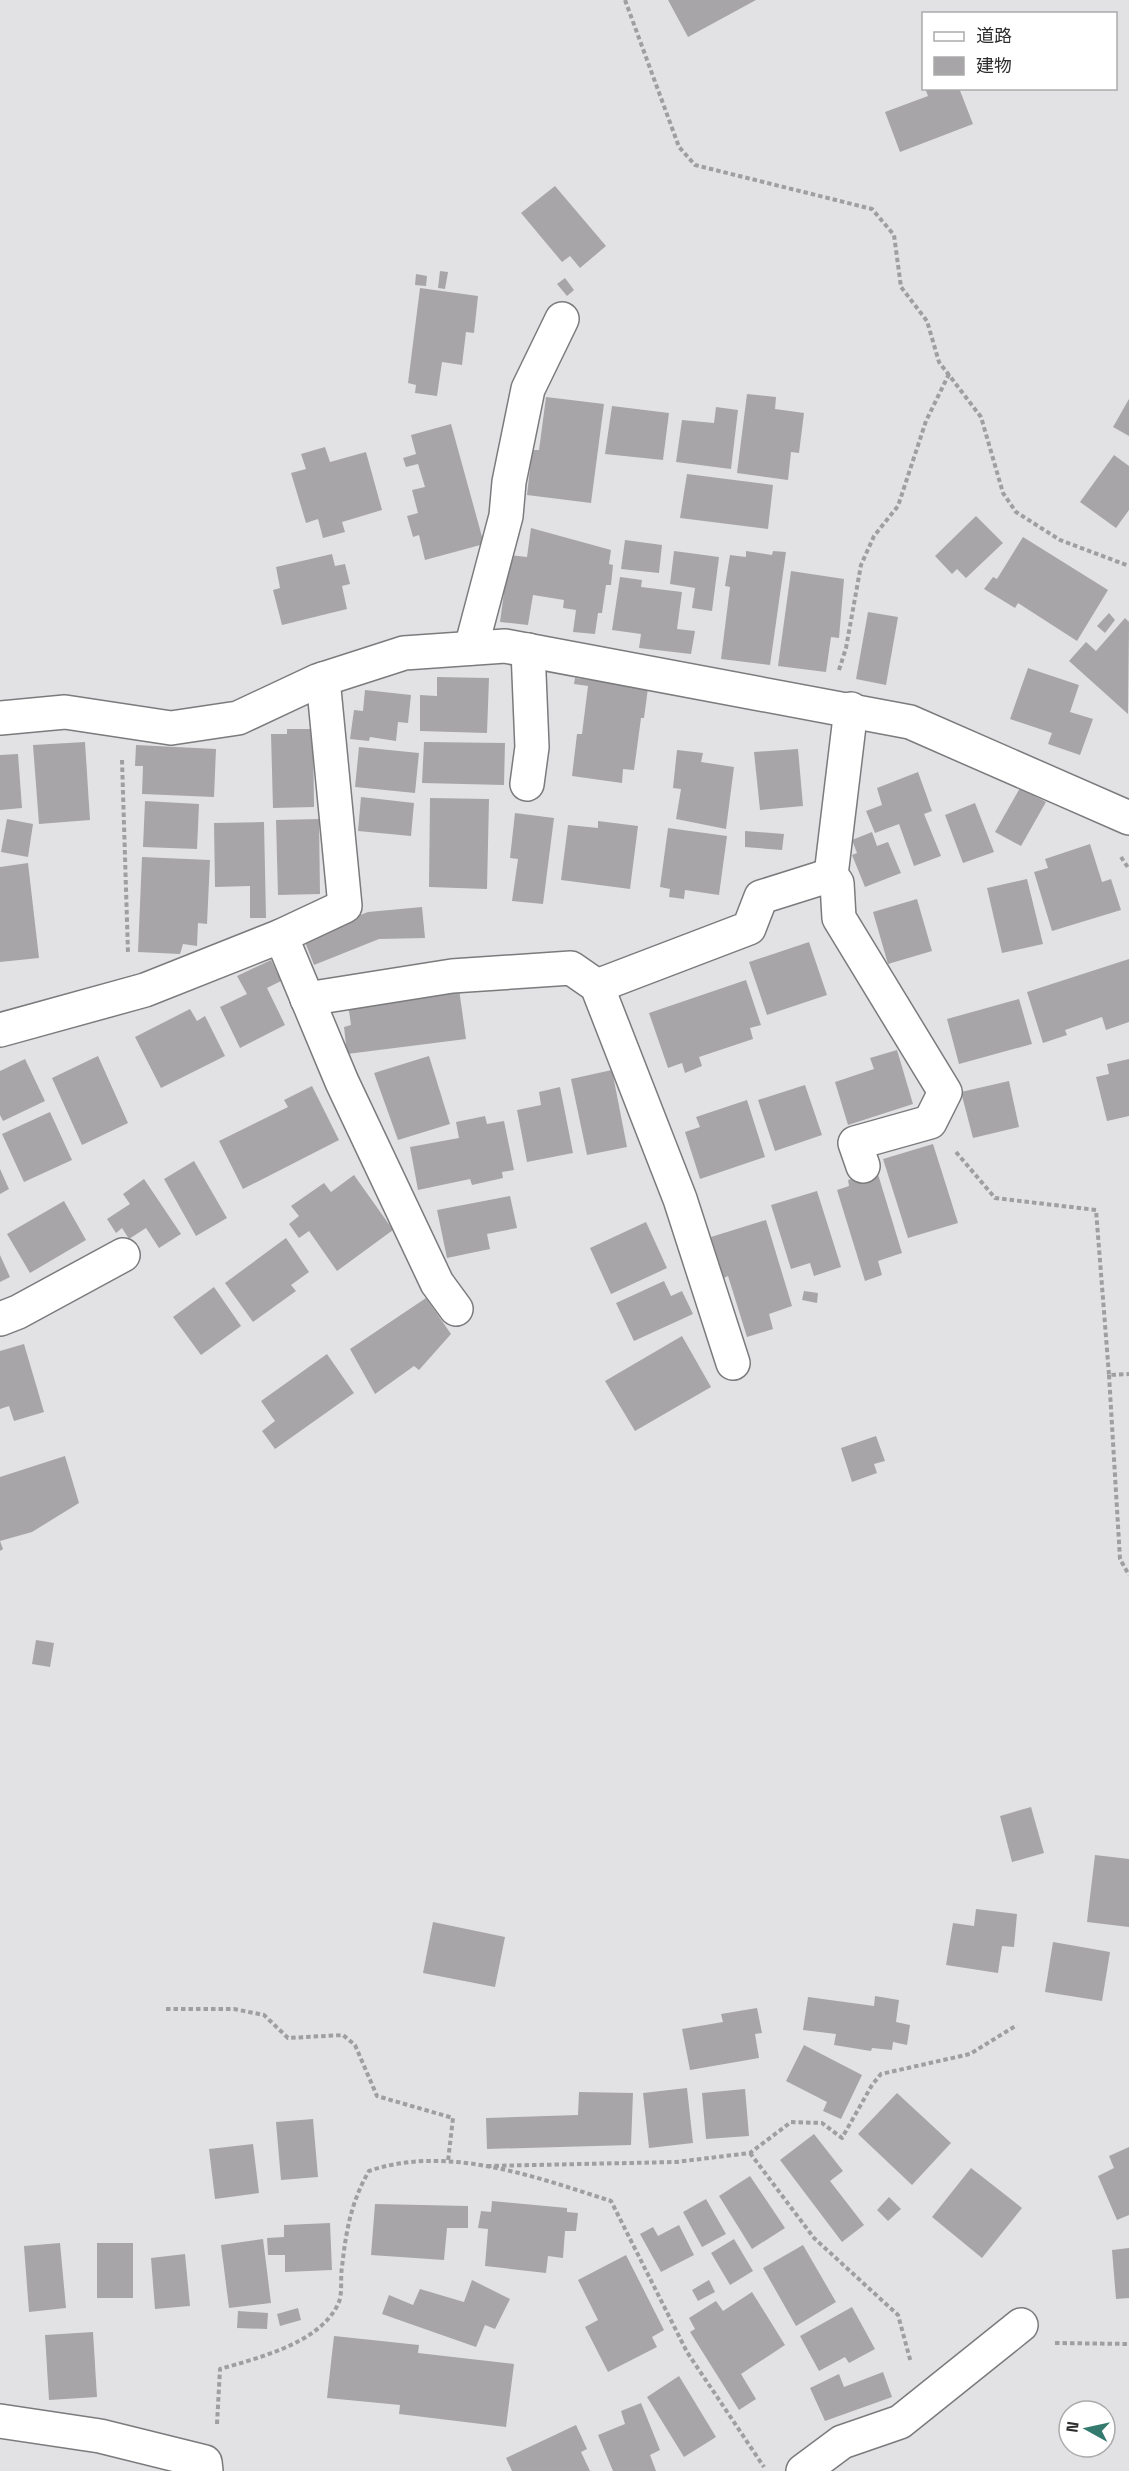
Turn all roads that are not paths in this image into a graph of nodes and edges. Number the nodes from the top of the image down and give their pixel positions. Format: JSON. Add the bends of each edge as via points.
{"nodes":[{"id":1,"x":562,"y":319,"type":"dead end"},
{"id":2,"x":471,"y":648,"type":"junction"},
{"id":3,"x":528,"y":650,"type":"junction"},
{"id":4,"x":323,"y":679,"type":"junction"},
{"id":5,"x":840,"y":707,"type":"junction"},
{"id":6,"x":0,"y":718,"type":"edge"},
{"id":7,"x":527,"y":784,"type":"dead end"},
{"id":8,"x":1129,"y":818,"type":"edge"},
{"id":9,"x":831,"y":875,"type":"junction"},
{"id":10,"x":281,"y":936,"type":"junction"},
{"id":11,"x":597,"y":986,"type":"junction"},
{"id":12,"x":307,"y":999,"type":"junction"},
{"id":13,"x":0,"y":1030,"type":"edge"},
{"id":14,"x":863,"y":1166,"type":"dead end"},
{"id":15,"x":123,"y":1255,"type":"dead end"},
{"id":16,"x":456,"y":1309,"type":"dead end"},
{"id":17,"x":0,"y":1319,"type":"edge"},
{"id":18,"x":732,"y":1363,"type":"dead end"},
{"id":19,"x":1021,"y":2325,"type":"dead end"},
{"id":20,"x":0,"y":2421,"type":"edge"},
{"id":21,"x":206,"y":2467,"type":"edge"},
{"id":22,"x":803,"y":2471,"type":"edge"}],
"edges":[{"from":1,"to":2,"type":"street","via":[[528,389],[506,516]]},
{"from":2,"to":3,"type":"street","via":[[505,646]]},
{"from":2,"to":4,"type":"street","via":[[404,653]]},
{"from":3,"to":5,"type":"street"},
{"from":3,"to":7,"type":"street","via":[[532,747]]},
{"from":4,"to":6,"type":"street","via":[[238,718],[171,728],[65,712]]},
{"from":4,"to":10,"type":"street","via":[[345,906]]},
{"from":5,"to":8,"type":"street","via":[[910,722]]},
{"from":5,"to":9,"type":"street"},
{"from":9,"to":11,"type":"street","via":[[761,897],[749,928]]},
{"from":9,"to":14,"type":"street","via":[[837,884],[839,918],[945,1092],[930,1122],[855,1143]]},
{"from":10,"to":12,"type":"street"},
{"from":10,"to":13,"type":"street","via":[[130,994]]},
{"from":11,"to":12,"type":"street","via":[[572,968],[452,976]]},
{"from":11,"to":18,"type":"street","via":[[680,1199]]},
{"from":12,"to":16,"type":"street","via":[[436,1283]]},
{"from":15,"to":17,"type":"street"},
{"from":19,"to":22,"type":"street","via":[[900,2422],[842,2442]]},
{"from":20,"to":21,"type":"street","via":[[100,2436]]}]}
